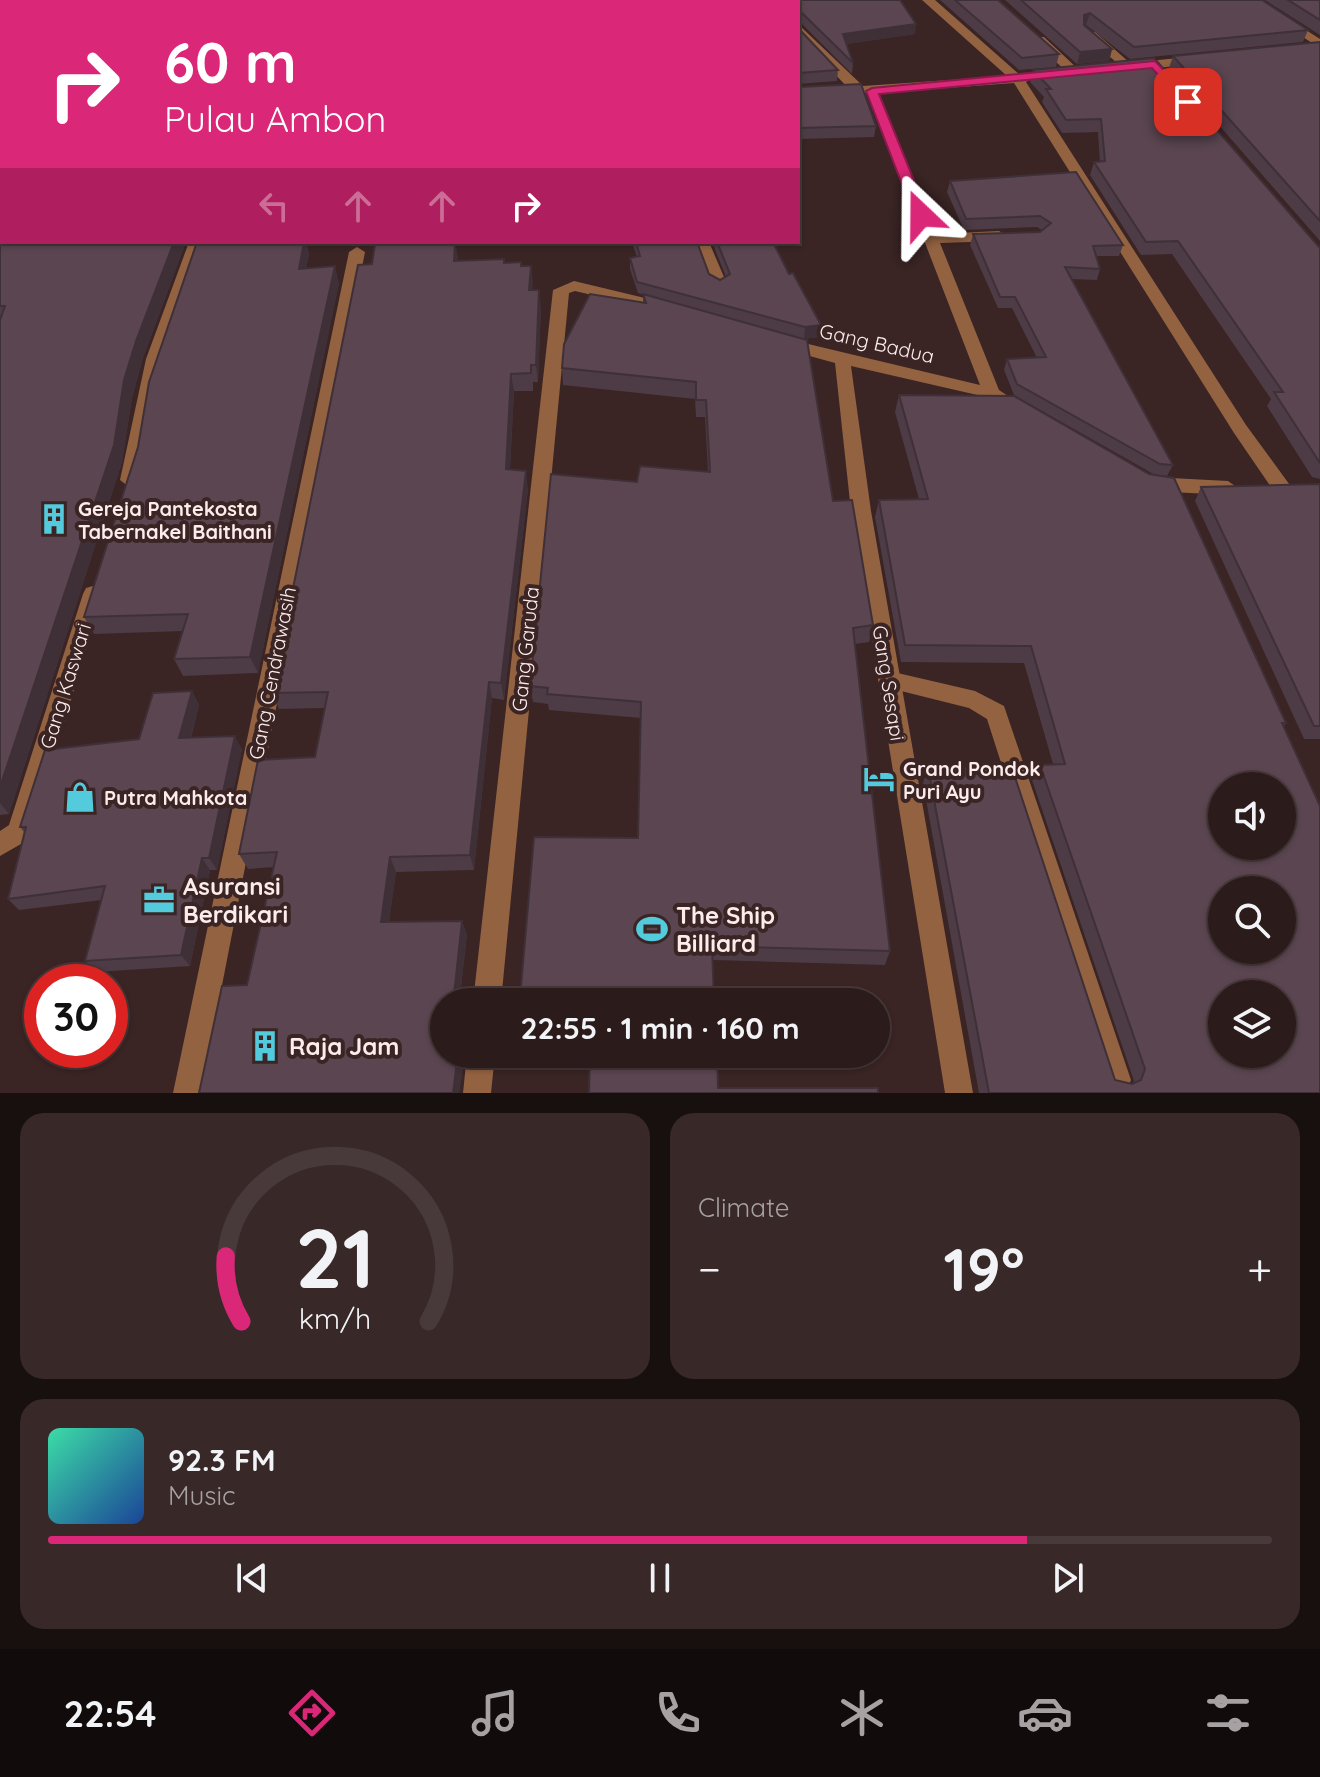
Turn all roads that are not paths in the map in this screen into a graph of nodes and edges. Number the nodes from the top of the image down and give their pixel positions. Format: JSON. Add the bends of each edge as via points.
{"nodes":[{"id":1,"x":928,"y":0,"type":"edge"},
{"id":2,"x":1251,"y":0,"type":"edge"},
{"id":3,"x":800,"y":30,"type":"edge"},
{"id":4,"x":1031,"y":32,"type":"edge"},
{"id":5,"x":1087,"y":32,"type":"edge"},
{"id":6,"x":1320,"y":45,"type":"edge"},
{"id":7,"x":1305,"y":48,"type":"edge"},
{"id":8,"x":1215,"y":58,"type":"edge"},
{"id":9,"x":1061,"y":74,"type":"edge"},
{"id":10,"x":1046,"y":76,"type":"edge"},
{"id":11,"x":1018,"y":79,"type":"junction"},
{"id":12,"x":872,"y":91,"type":"junction"},
{"id":13,"x":1022,"y":235,"type":"edge"},
{"id":14,"x":931,"y":239,"type":"junction"},
{"id":15,"x":196,"y":244,"type":"edge"},
{"id":16,"x":702,"y":244,"type":"edge"},
{"id":17,"x":357,"y":252,"type":"dead end"},
{"id":18,"x":719,"y":284,"type":"edge"},
{"id":19,"x":681,"y":312,"type":"edge"},
{"id":20,"x":763,"y":337,"type":"edge"},
{"id":21,"x":842,"y":366,"type":"dead end"},
{"id":22,"x":992,"y":393,"type":"junction"},
{"id":23,"x":1041,"y":422,"type":"edge"},
{"id":24,"x":1138,"y":478,"type":"edge"},
{"id":25,"x":1307,"y":487,"type":"edge"},
{"id":26,"x":1282,"y":488,"type":"junction"},
{"id":27,"x":125,"y":493,"type":"edge"},
{"id":28,"x":97,"y":581,"type":"edge"},
{"id":29,"x":889,"y":680,"type":"junction"},
{"id":30,"x":0,"y":845,"type":"edge"},
{"id":31,"x":488,"y":988,"type":"edge"},
{"id":32,"x":480,"y":1068,"type":"edge"},
{"id":33,"x":1117,"y":1080,"type":"edge"},
{"id":34,"x":187,"y":1093,"type":"edge"},
{"id":35,"x":477,"y":1093,"type":"edge"},
{"id":36,"x":959,"y":1093,"type":"edge"}],
"edges":[{"from":1,"to":11,"type":"street"},
{"from":2,"to":6,"type":"street"},
{"from":3,"to":12,"type":"street","via":[[846,87]]},
{"from":4,"to":9,"type":"street","via":[[1081,72]]},
{"from":5,"to":8,"type":"street","via":[[1120,68],[1159,69]]},
{"from":6,"to":7,"type":"street"},
{"from":10,"to":11,"type":"street"},
{"from":11,"to":12,"type":"street"},
{"from":11,"to":26,"type":"street"},
{"from":12,"to":14,"type":"street"},
{"from":13,"to":14,"type":"street"},
{"from":14,"to":22,"type":"street"},
{"from":15,"to":27,"type":"street","via":[[155,359]]},
{"from":16,"to":18,"type":"street"},
{"from":17,"to":34,"type":"street","name":"Gang Cendrawasih"},
{"from":19,"to":31,"type":"street","name":"Gang Garuda","via":[[574,286],[561,290]]},
{"from":20,"to":22,"type":"street","name":"Gang Badua"},
{"from":21,"to":29,"type":"street","name":"Gang Sesapi"},
{"from":22,"to":23,"type":"street","name":"Gang Badua"},
{"from":24,"to":26,"type":"street","via":[[1179,494]]},
{"from":25,"to":26,"type":"street"},
{"from":28,"to":30,"type":"street","name":"Gang Kaswari","via":[[19,832]]},
{"from":29,"to":33,"type":"street","via":[[975,700],[996,713]]},
{"from":29,"to":36,"type":"street","name":"Gang Sesapi"},
{"from":32,"to":35,"type":"street"}]}
